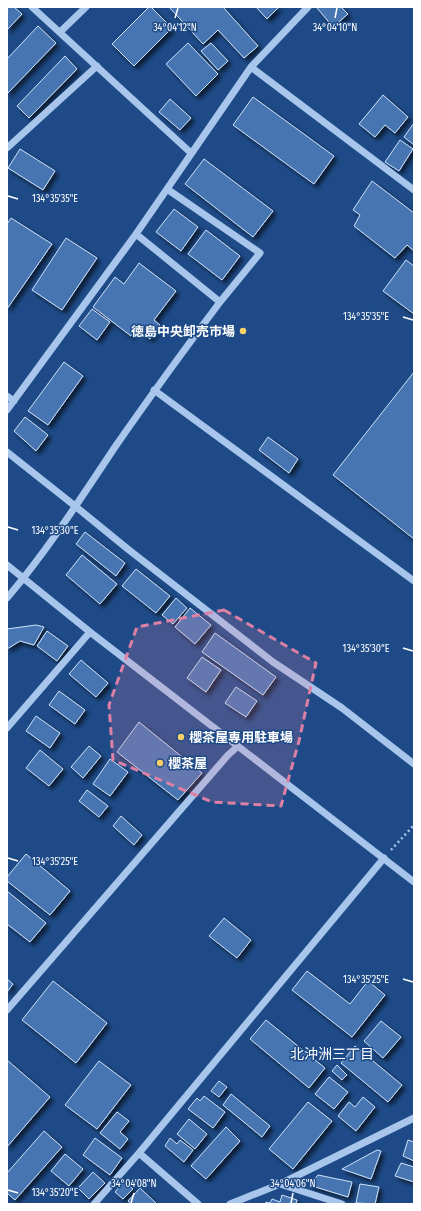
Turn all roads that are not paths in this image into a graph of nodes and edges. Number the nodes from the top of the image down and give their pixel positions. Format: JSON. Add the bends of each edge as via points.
{"nodes":[{"id":1,"x":32,"y":7,"type":"edge"},
{"id":2,"x":86,"y":7,"type":"edge"},
{"id":3,"x":308,"y":7,"type":"edge"},
{"id":4,"x":60,"y":32,"type":"junction"},
{"id":5,"x":97,"y":66,"type":"junction"},
{"id":6,"x":251,"y":67,"type":"junction"},
{"id":7,"x":7,"y":148,"type":"edge"},
{"id":8,"x":191,"y":153,"type":"junction"},
{"id":9,"x":413,"y":187,"type":"edge"},
{"id":10,"x":167,"y":189,"type":"junction"},
{"id":11,"x":136,"y":234,"type":"junction"},
{"id":12,"x":220,"y":302,"type":"junction"},
{"id":13,"x":154,"y":390,"type":"junction"},
{"id":14,"x":7,"y":396,"type":"edge"},
{"id":15,"x":14,"y":400,"type":"junction"},
{"id":16,"x":7,"y":410,"type":"edge"},
{"id":17,"x":7,"y":452,"type":"edge"},
{"id":18,"x":75,"y":506,"type":"junction"},
{"id":19,"x":7,"y":565,"type":"edge"},
{"id":20,"x":24,"y":579,"type":"junction"},
{"id":21,"x":414,"y":581,"type":"edge"},
{"id":22,"x":7,"y":598,"type":"edge"},
{"id":23,"x":90,"y":632,"type":"junction"},
{"id":24,"x":7,"y":728,"type":"edge"},
{"id":25,"x":237,"y":747,"type":"junction"},
{"id":26,"x":414,"y":764,"type":"edge"},
{"id":27,"x":384,"y":858,"type":"junction"},
{"id":28,"x":414,"y":882,"type":"edge"},
{"id":29,"x":7,"y":1010,"type":"edge"},
{"id":30,"x":414,"y":1118,"type":"edge"},
{"id":31,"x":139,"y":1153,"type":"junction"},
{"id":32,"x":280,"y":1184,"type":"junction"},
{"id":33,"x":94,"y":1204,"type":"edge"},
{"id":34,"x":198,"y":1204,"type":"edge"},
{"id":35,"x":230,"y":1204,"type":"edge"},
{"id":36,"x":342,"y":1204,"type":"edge"}],
"edges":[{"from":1,"to":4,"type":"street"},
{"from":2,"to":4,"type":"street"},
{"from":3,"to":6,"type":"street"},
{"from":4,"to":5,"type":"street"},
{"from":5,"to":7,"type":"street"},
{"from":5,"to":8,"type":"street"},
{"from":6,"to":8,"type":"street"},
{"from":6,"to":9,"type":"street"},
{"from":8,"to":10,"type":"street"},
{"from":10,"to":11,"type":"street"},
{"from":10,"to":12,"type":"street","via":[[260,253]]},
{"from":11,"to":12,"type":"street"},
{"from":11,"to":15,"type":"street"},
{"from":12,"to":13,"type":"street"},
{"from":13,"to":18,"type":"street"},
{"from":13,"to":21,"type":"street"},
{"from":14,"to":15,"type":"street"},
{"from":15,"to":16,"type":"street"},
{"from":17,"to":18,"type":"street"},
{"from":18,"to":20,"type":"street"},
{"from":18,"to":26,"type":"street","via":[[273,662],[342,708]]},
{"from":19,"to":20,"type":"street"},
{"from":20,"to":22,"type":"street"},
{"from":20,"to":23,"type":"street"},
{"from":23,"to":24,"type":"street"},
{"from":23,"to":25,"type":"street"},
{"from":25,"to":27,"type":"street"},
{"from":25,"to":29,"type":"street"},
{"from":27,"to":28,"type":"street"},
{"from":27,"to":31,"type":"street"},
{"from":30,"to":32,"type":"street"},
{"from":31,"to":33,"type":"street"},
{"from":31,"to":34,"type":"street"},
{"from":32,"to":35,"type":"street"},
{"from":32,"to":36,"type":"street"}]}
